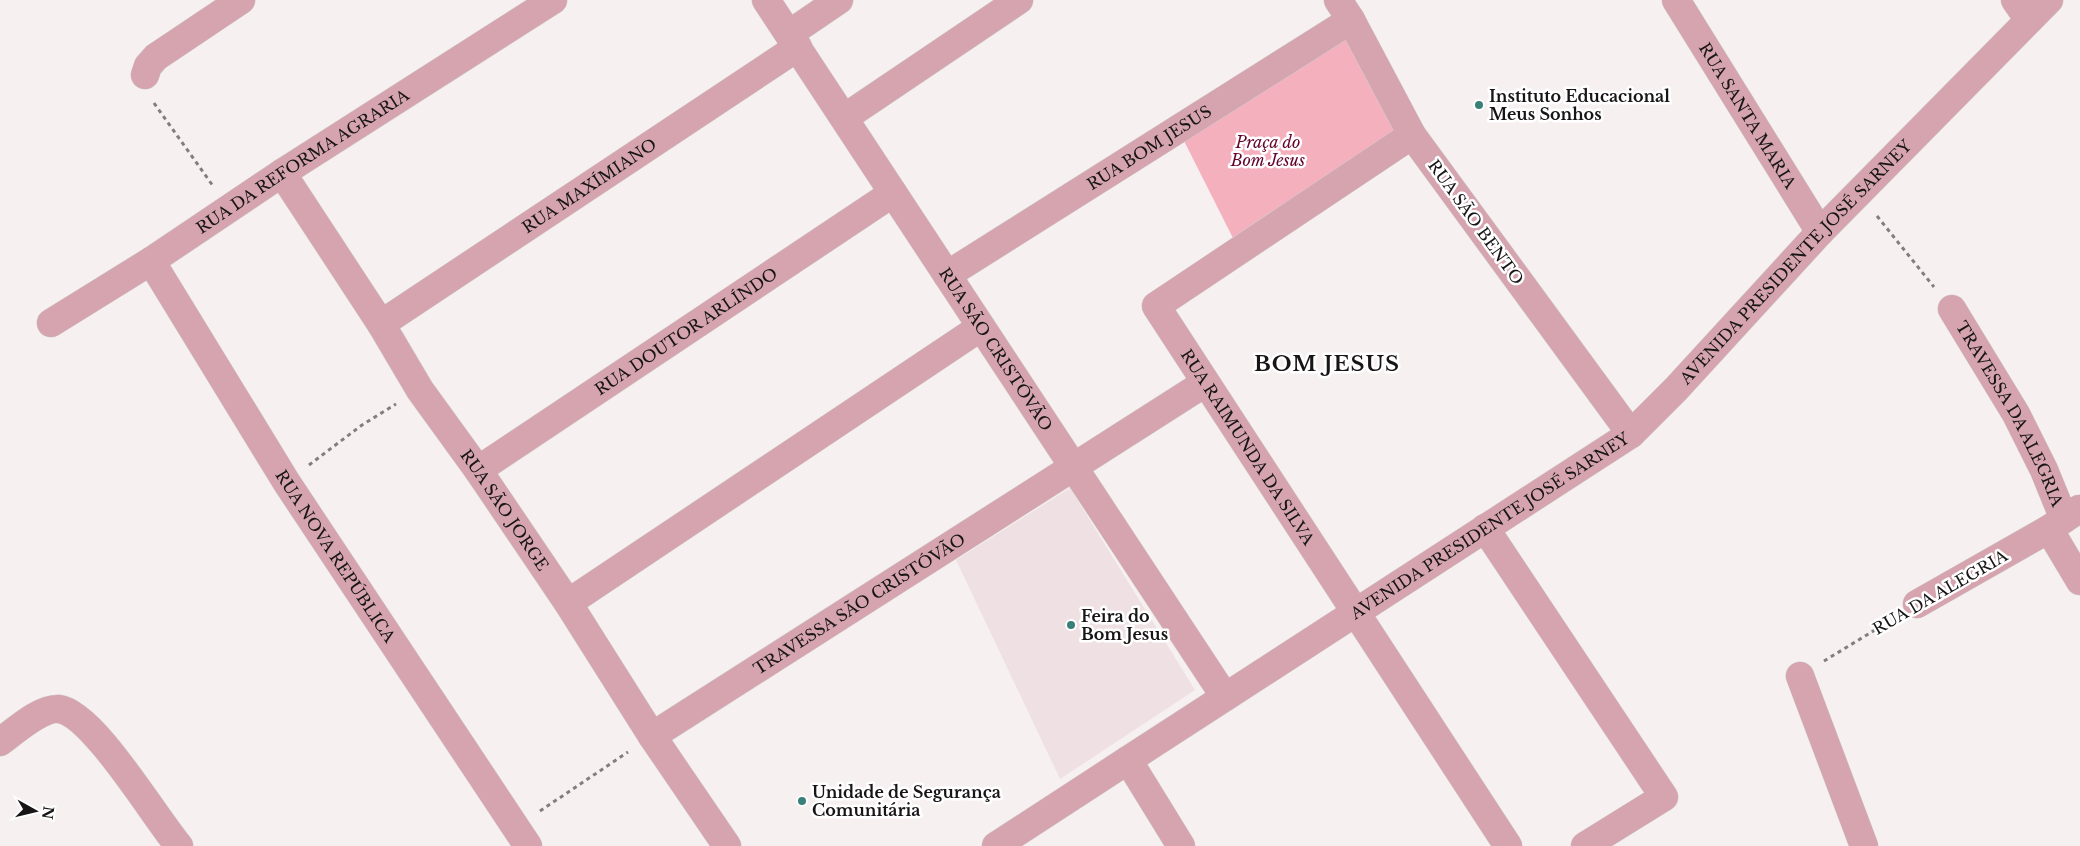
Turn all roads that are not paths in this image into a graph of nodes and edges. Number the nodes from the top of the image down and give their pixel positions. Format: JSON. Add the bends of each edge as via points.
{"nodes":[{"id":1,"x":241,"y":0,"type":"edge"},
{"id":2,"x":553,"y":0,"type":"edge"},
{"id":3,"x":766,"y":0,"type":"edge"},
{"id":4,"x":839,"y":0,"type":"edge"},
{"id":5,"x":1018,"y":0,"type":"edge"},
{"id":6,"x":1676,"y":0,"type":"edge"},
{"id":7,"x":2049,"y":0,"type":"edge"},
{"id":8,"x":1344,"y":10,"type":"edge"},
{"id":9,"x":2022,"y":10,"type":"edge"},
{"id":10,"x":793,"y":41,"type":"junction"},
{"id":11,"x":145,"y":75,"type":"road end"},
{"id":12,"x":844,"y":118,"type":"junction"},
{"id":13,"x":1412,"y":135,"type":"junction"},
{"id":14,"x":282,"y":173,"type":"junction"},
{"id":15,"x":893,"y":193,"type":"junction"},
{"id":16,"x":1820,"y":232,"type":"junction"},
{"id":17,"x":150,"y":261,"type":"junction"},
{"id":18,"x":947,"y":275,"type":"junction"},
{"id":19,"x":1952,"y":309,"type":"road end"},
{"id":20,"x":51,"y":323,"type":"dead end"},
{"id":21,"x":381,"y":324,"type":"junction"},
{"id":22,"x":981,"y":327,"type":"junction"},
{"id":23,"x":1205,"y":383,"type":"junction"},
{"id":24,"x":1631,"y":434,"type":"junction"},
{"id":25,"x":1073,"y":467,"type":"junction"},
{"id":26,"x":478,"y":470,"type":"junction"},
{"id":27,"x":2064,"y":519,"type":"edge"},
{"id":28,"x":1485,"y":528,"type":"junction"},
{"id":29,"x":2080,"y":581,"type":"edge"},
{"id":30,"x":568,"y":603,"type":"junction"},
{"id":31,"x":1917,"y":604,"type":"road end"},
{"id":32,"x":1356,"y":612,"type":"junction"},
{"id":33,"x":1800,"y":676,"type":"road end"},
{"id":34,"x":1225,"y":697,"type":"junction"},
{"id":35,"x":652,"y":736,"type":"junction"},
{"id":36,"x":0,"y":742,"type":"edge"},
{"id":37,"x":1128,"y":760,"type":"junction"},
{"id":38,"x":522,"y":836,"type":"edge"},
{"id":39,"x":179,"y":846,"type":"edge"},
{"id":40,"x":727,"y":846,"type":"edge"},
{"id":41,"x":996,"y":846,"type":"edge"},
{"id":42,"x":1181,"y":846,"type":"edge"},
{"id":43,"x":1508,"y":846,"type":"edge"},
{"id":44,"x":1585,"y":846,"type":"edge"},
{"id":45,"x":1864,"y":846,"type":"edge"}],
"edges":[{"from":1,"to":11,"type":"street","via":[[156,57]]},
{"from":2,"to":14,"type":"street","name":"RUA DA REFORMA AGRARIA"},
{"from":3,"to":10,"type":"street","name":"RUA SÃO CRISTÓVÃO"},
{"from":4,"to":10,"type":"street","name":"RUA MAXÍMIANO"},
{"from":5,"to":12,"type":"street"},
{"from":6,"to":16,"type":"street","name":"RUA SANTA MARIA"},
{"from":7,"to":9,"type":"street","name":"AVENIDA PRESIDENTE JOSÉ SARNEY"},
{"from":8,"to":13,"type":"street","name":"RUA SÃO BENTO"},
{"from":8,"to":18,"type":"street","name":"RUA BOM JESUS"},
{"from":9,"to":16,"type":"street","name":"AVENIDA PRESIDENTE JOSÉ SARNEY"},
{"from":10,"to":12,"type":"street","name":"RUA SÃO CRISTÓVÃO"},
{"from":10,"to":21,"type":"street","name":"RUA MAXÍMIANO"},
{"from":12,"to":15,"type":"street","name":"RUA SÃO CRISTÓVÃO"},
{"from":13,"to":23,"type":"street","name":"RUA RAIMUNDA DA SILVA","via":[[1156,306]]},
{"from":13,"to":24,"type":"street","name":"RUA SÃO BENTO"},
{"from":14,"to":17,"type":"street","name":"RUA DA REFORMA AGRARIA"},
{"from":14,"to":21,"type":"street","name":"RUA SÃO JORGE"},
{"from":15,"to":18,"type":"street","name":"RUA SÃO CRISTÓVÃO"},
{"from":15,"to":26,"type":"street","name":"RUA DOUTOR ARLÍNDO"},
{"from":16,"to":24,"type":"street","name":"AVENIDA PRESIDENTE JOSÉ SARNEY"},
{"from":17,"to":20,"type":"street","name":"RUA DA REFORMA AGRARIA"},
{"from":17,"to":38,"type":"street","name":"RUA NOVA REPÚBLICA","via":[[287,483]]},
{"from":18,"to":22,"type":"street","name":"RUA SÃO CRISTÓVÃO"},
{"from":19,"to":27,"type":"street","name":"TRAVESSA DA ALEGRIA","via":[[2016,414]]},
{"from":21,"to":26,"type":"street","name":"RUA SÃO JORGE","via":[[420,390]]},
{"from":22,"to":25,"type":"street","name":"RUA SÃO CRISTÓVÃO"},
{"from":22,"to":30,"type":"street"},
{"from":23,"to":25,"type":"street","name":"TRAVESSA SÃO CRISTÓVÃO"},
{"from":23,"to":32,"type":"street","name":"RUA RAIMUNDA DA SILVA"},
{"from":24,"to":28,"type":"street","name":"AVENIDA PRESIDENTE JOSÉ SARNEY"},
{"from":25,"to":34,"type":"street","name":"RUA SÃO CRISTÓVÃO"},
{"from":25,"to":35,"type":"street","name":"TRAVESSA SÃO CRISTÓVÃO"},
{"from":26,"to":30,"type":"street","name":"RUA SÃO JORGE"},
{"from":27,"to":29,"type":"street","name":"TRAVESSA DA ALEGRIA"},
{"from":27,"to":31,"type":"street","name":"RUA DA ALEGRIA"},
{"from":28,"to":32,"type":"street","name":"AVENIDA PRESIDENTE JOSÉ SARNEY"},
{"from":28,"to":44,"type":"street","via":[[1664,796]]},
{"from":30,"to":35,"type":"street","name":"RUA SÃO JORGE"},
{"from":32,"to":34,"type":"street","name":"AVENIDA PRESIDENTE JOSÉ SARNEY"},
{"from":32,"to":43,"type":"street","name":"RUA RAIMUNDA DA SILVA"},
{"from":33,"to":45,"type":"street"},
{"from":34,"to":37,"type":"street","name":"AVENIDA PRESIDENTE JOSÉ SARNEY"},
{"from":35,"to":40,"type":"street","name":"RUA SÃO JORGE"},
{"from":36,"to":39,"type":"street","via":[[47,710],[60,709],[76,716],[114,758]]},
{"from":37,"to":41,"type":"street","name":"AVENIDA PRESIDENTE JOSÉ SARNEY"},
{"from":37,"to":42,"type":"street"}]}
